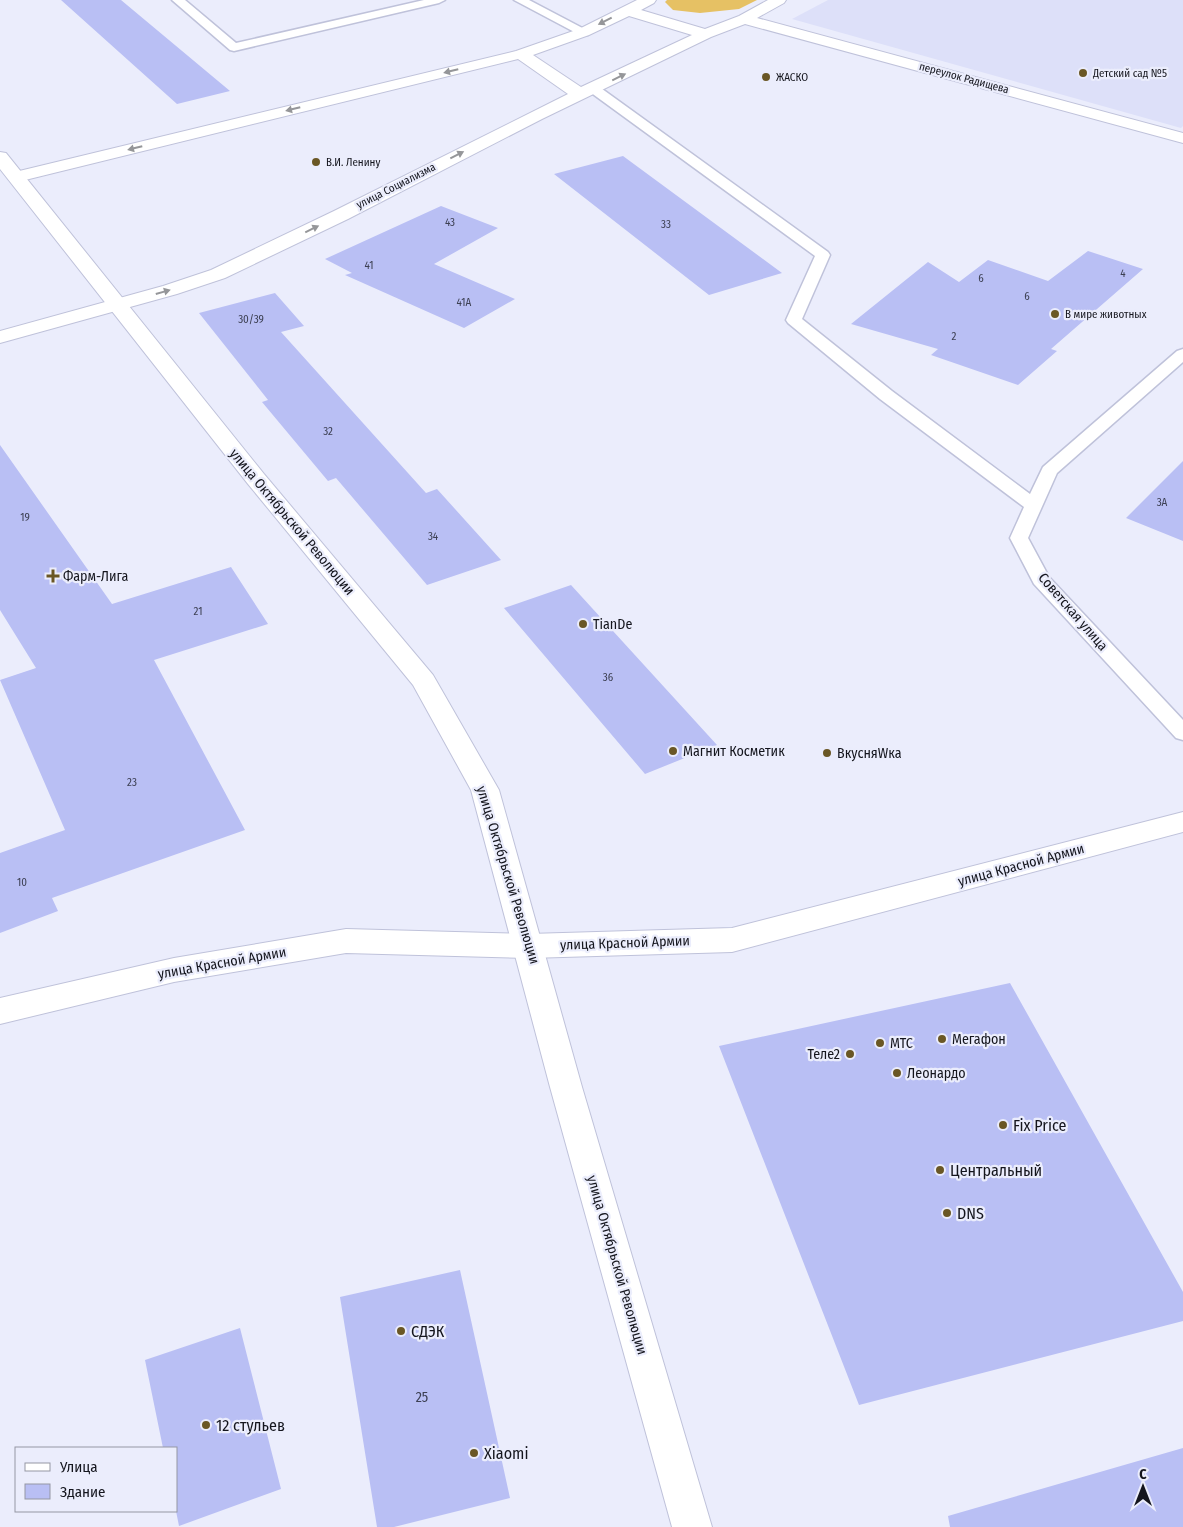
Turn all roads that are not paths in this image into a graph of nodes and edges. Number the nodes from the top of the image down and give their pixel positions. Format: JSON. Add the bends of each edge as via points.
{"nodes":[{"id":1,"x":178,"y":0,"type":"edge"},
{"id":2,"x":440,"y":0,"type":"edge"},
{"id":3,"x":520,"y":0,"type":"edge"},
{"id":4,"x":649,"y":0,"type":"edge"},
{"id":5,"x":779,"y":0,"type":"edge"},
{"id":6,"x":627,"y":10,"type":"junction"},
{"id":7,"x":744,"y":19,"type":"junction"},
{"id":8,"x":584,"y":32,"type":"junction"},
{"id":9,"x":706,"y":34,"type":"junction"},
{"id":10,"x":521,"y":54,"type":"junction"},
{"id":11,"x":588,"y":92,"type":"junction"},
{"id":12,"x":1183,"y":138,"type":"edge"},
{"id":13,"x":8,"y":167,"type":"edge"},
{"id":14,"x":116,"y":305,"type":"junction"},
{"id":15,"x":0,"y":337,"type":"edge"},
{"id":16,"x":1183,"y":354,"type":"edge"},
{"id":17,"x":1034,"y":506,"type":"junction"},
{"id":18,"x":1183,"y":733,"type":"edge"},
{"id":19,"x":1183,"y":822,"type":"edge"},
{"id":20,"x":529,"y":946,"type":"junction"},
{"id":21,"x":0,"y":1011,"type":"edge"},
{"id":22,"x":692,"y":1527,"type":"edge"}],
"edges":[{"from":1,"to":2,"type":"lane","via":[[234,48]]},
{"from":3,"to":8,"type":"lane"},
{"from":4,"to":6,"type":"street"},
{"from":5,"to":7,"type":"street","name":"улица Социализма"},
{"from":6,"to":8,"type":"street","one_way":true},
{"from":6,"to":9,"type":"street"},
{"from":7,"to":9,"type":"street","name":"улица Социализма"},
{"from":7,"to":12,"type":"street","name":"переулок Радищева"},
{"from":8,"to":10,"type":"street"},
{"from":11,"to":9,"type":"street","name":"улица Социализма","one_way":true},
{"from":10,"to":11,"type":"street"},
{"from":10,"to":13,"type":"street","one_way":true},
{"from":14,"to":11,"type":"street","name":"улица Социализма","one_way":true,"via":[[218,274]]},
{"from":11,"to":17,"type":"lane","via":[[823,255],[794,320],[886,395]]},
{"from":13,"to":14,"type":"street","name":"улица Октябрьской Революции"},
{"from":14,"to":15,"type":"street","name":"улица Социализма"},
{"from":14,"to":20,"type":"street","name":"улица Октябрьской Революции","via":[[424,681],[485,790]]},
{"from":16,"to":17,"type":"lane","name":"Советская улица","via":[[1049,471]]},
{"from":17,"to":18,"type":"lane","name":"Советская улица","via":[[1019,538],[1041,580]]},
{"from":19,"to":20,"type":"street","name":"улица Красной Армии","via":[[732,940]]},
{"from":20,"to":21,"type":"street","name":"улица Красной Армии","via":[[346,941],[174,970]]},
{"from":20,"to":22,"type":"street","name":"улица Октябрьской Революции"}]}
